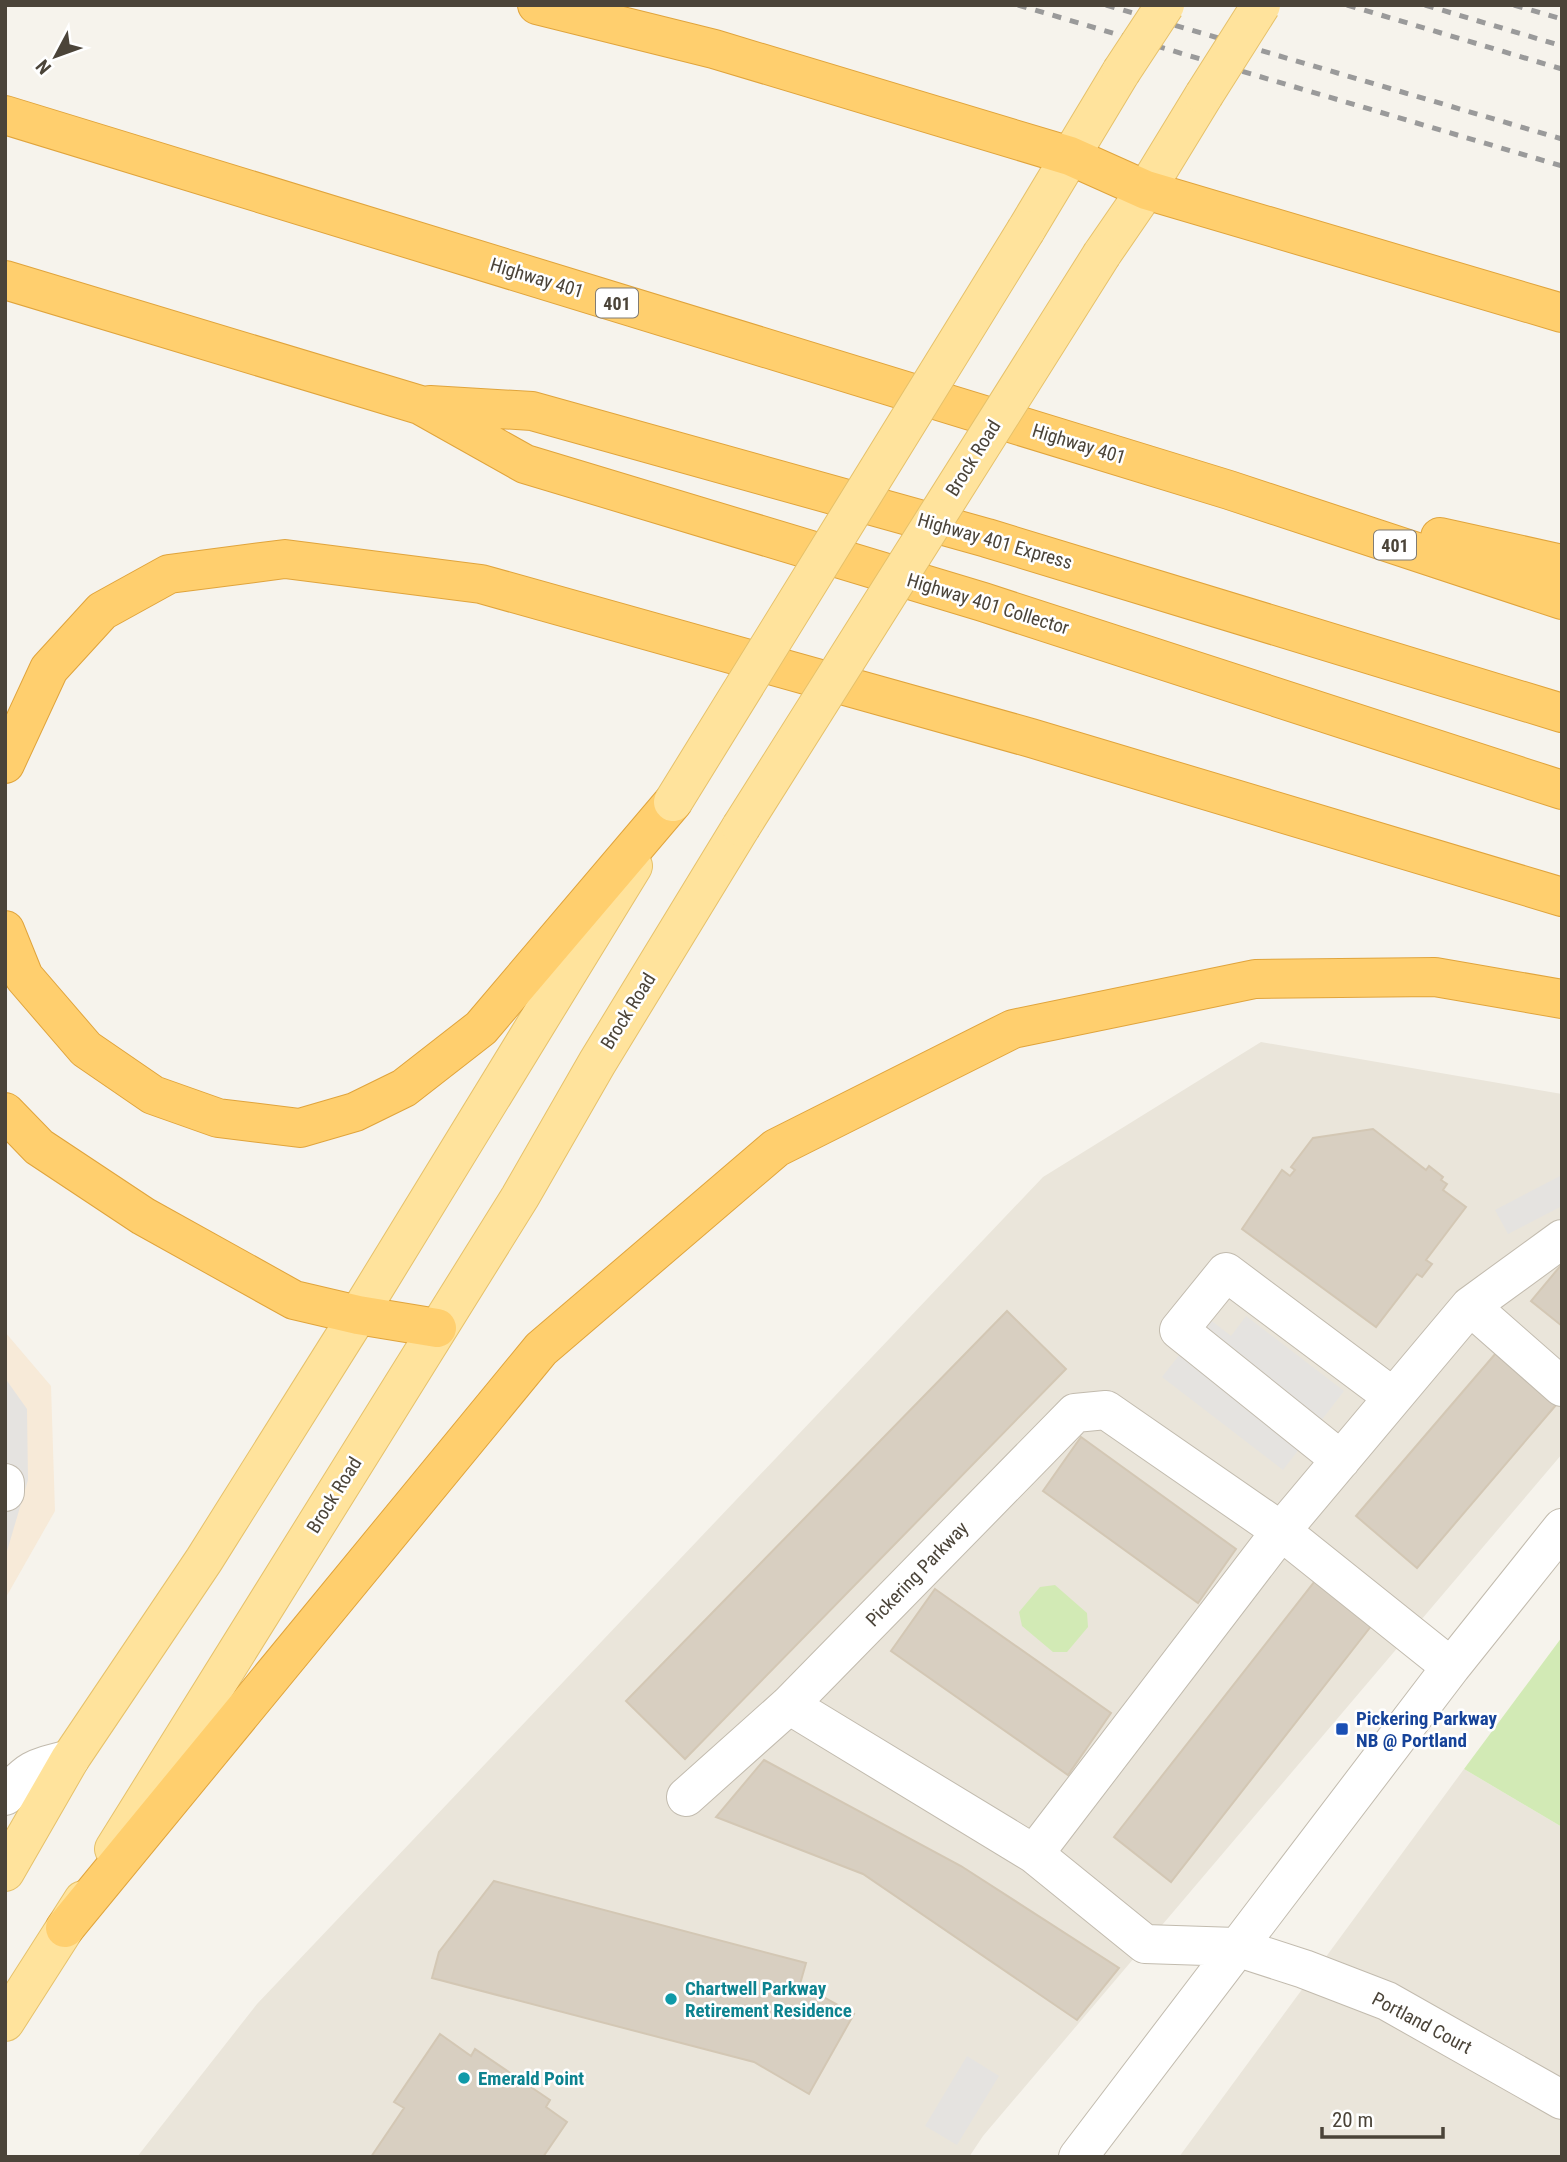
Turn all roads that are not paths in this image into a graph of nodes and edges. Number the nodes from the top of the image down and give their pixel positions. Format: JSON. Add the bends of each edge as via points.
{"nodes":[{"id":1,"x":537,"y":5,"type":"edge"},
{"id":2,"x":1165,"y":5,"type":"edge"},
{"id":3,"x":1261,"y":5,"type":"edge"},
{"id":4,"x":5,"y":115,"type":"edge"},
{"id":5,"x":1070,"y":156,"type":"junction"},
{"id":6,"x":1146,"y":190,"type":"junction"},
{"id":7,"x":5,"y":280,"type":"edge"},
{"id":8,"x":1562,"y":313,"type":"edge"},
{"id":9,"x":421,"y":405,"type":"junction"},
{"id":10,"x":1229,"y":490,"type":"junction"},
{"id":11,"x":1562,"y":564,"type":"edge"},
{"id":12,"x":1562,"y":600,"type":"edge"},
{"id":13,"x":1562,"y":713,"type":"edge"},
{"id":14,"x":5,"y":764,"type":"edge"},
{"id":15,"x":1562,"y":790,"type":"edge"},
{"id":16,"x":673,"y":802,"type":"junction"},
{"id":17,"x":1562,"y":897,"type":"edge"},
{"id":18,"x":5,"y":930,"type":"edge"},
{"id":19,"x":1562,"y":999,"type":"edge"},
{"id":20,"x":5,"y":1112,"type":"edge"},
{"id":21,"x":1562,"y":1238,"type":"edge"},
{"id":22,"x":1470,"y":1306,"type":"junction"},
{"id":23,"x":358,"y":1315,"type":"junction"},
{"id":24,"x":437,"y":1328,"type":"junction"},
{"id":25,"x":1562,"y":1387,"type":"edge"},
{"id":26,"x":1393,"y":1397,"type":"junction"},
{"id":27,"x":1340,"y":1460,"type":"junction"},
{"id":28,"x":5,"y":1483,"type":"edge"},
{"id":29,"x":5,"y":1492,"type":"edge"},
{"id":30,"x":1562,"y":1528,"type":"edge"},
{"id":31,"x":1281,"y":1531,"type":"junction"},
{"id":32,"x":1451,"y":1667,"type":"junction"},
{"id":33,"x":789,"y":1705,"type":"junction"},
{"id":34,"x":70,"y":1759,"type":"junction"},
{"id":35,"x":5,"y":1797,"type":"edge"},
{"id":36,"x":686,"y":1797,"type":"dead end"},
{"id":37,"x":1034,"y":1854,"type":"junction"},
{"id":38,"x":5,"y":1872,"type":"edge"},
{"id":39,"x":65,"y":1928,"type":"junction"},
{"id":40,"x":1236,"y":1947,"type":"junction"},
{"id":41,"x":5,"y":2022,"type":"edge"},
{"id":42,"x":1562,"y":2100,"type":"edge"},
{"id":43,"x":1078,"y":2157,"type":"edge"}],
"edges":[{"from":1,"to":5,"type":"highway","via":[[714,49]]},
{"from":2,"to":5,"type":"main road","bridge":true},
{"from":3,"to":6,"type":"main road","name":"Brock Road","bridge":true},
{"from":4,"to":10,"type":"highway","name":"Highway 401","number":"401"},
{"from":5,"to":6,"type":"highway"},
{"from":5,"to":16,"type":"main road","bridge":true},
{"from":6,"to":8,"type":"highway"},
{"from":6,"to":24,"type":"main road","name":"Brock Road","bridge":true,"via":[[741,827]]},
{"from":7,"to":9,"type":"highway"},
{"from":9,"to":13,"type":"highway","name":"Highway 401 Express","via":[[532,411],[987,538]]},
{"from":9,"to":15,"type":"highway","name":"Highway 401 Collector","via":[[525,464],[983,602]]},
{"from":10,"to":11,"type":"highway","number":"401"},
{"from":10,"to":12,"type":"highway","number":"401"},
{"from":14,"to":17,"type":"highway","via":[[49,669],[102,611],[169,574],[285,559],[481,584],[1031,738]]},
{"from":16,"to":18,"type":"highway","via":[[481,1028],[404,1088],[355,1112],[300,1128],[218,1118],[153,1095],[86,1049],[24,977]]},
{"from":16,"to":23,"type":"main road"},
{"from":19,"to":39,"type":"highway","via":[[1435,977],[1255,979],[1013,1029],[776,1148],[541,1349]]},
{"from":20,"to":23,"type":"highway","via":[[39,1147],[143,1216],[294,1300]]},
{"from":21,"to":22,"type":"street"},
{"from":22,"to":25,"type":"street"},
{"from":22,"to":26,"type":"street"},
{"from":23,"to":24,"type":"highway"},
{"from":23,"to":34,"type":"main road","via":[[204,1560]]},
{"from":24,"to":39,"type":"main road","name":"Brock Road"},
{"from":26,"to":27,"type":"street"},
{"from":26,"to":27,"type":"street","via":[[1226,1272],[1179,1331]]},
{"from":27,"to":31,"type":"street"},
{"from":28,"to":29,"type":"street"},
{"from":30,"to":32,"type":"street"},
{"from":31,"to":32,"type":"street","name":"Pickering Parkway"},
{"from":31,"to":33,"type":"street","name":"Pickering Parkway","via":[[1106,1410],[1075,1413]]},
{"from":31,"to":37,"type":"street"},
{"from":32,"to":40,"type":"street"},
{"from":33,"to":36,"type":"street","name":"Pickering Parkway"},
{"from":33,"to":37,"type":"street"},
{"from":34,"to":35,"type":"street","via":[[34,1768]]},
{"from":34,"to":38,"type":"main road"},
{"from":37,"to":40,"type":"street","via":[[1145,1944]]},
{"from":39,"to":41,"type":"main road","name":"Brock Road"},
{"from":40,"to":42,"type":"street","name":"Portland Court","via":[[1387,2001]]},
{"from":40,"to":43,"type":"street"}]}
